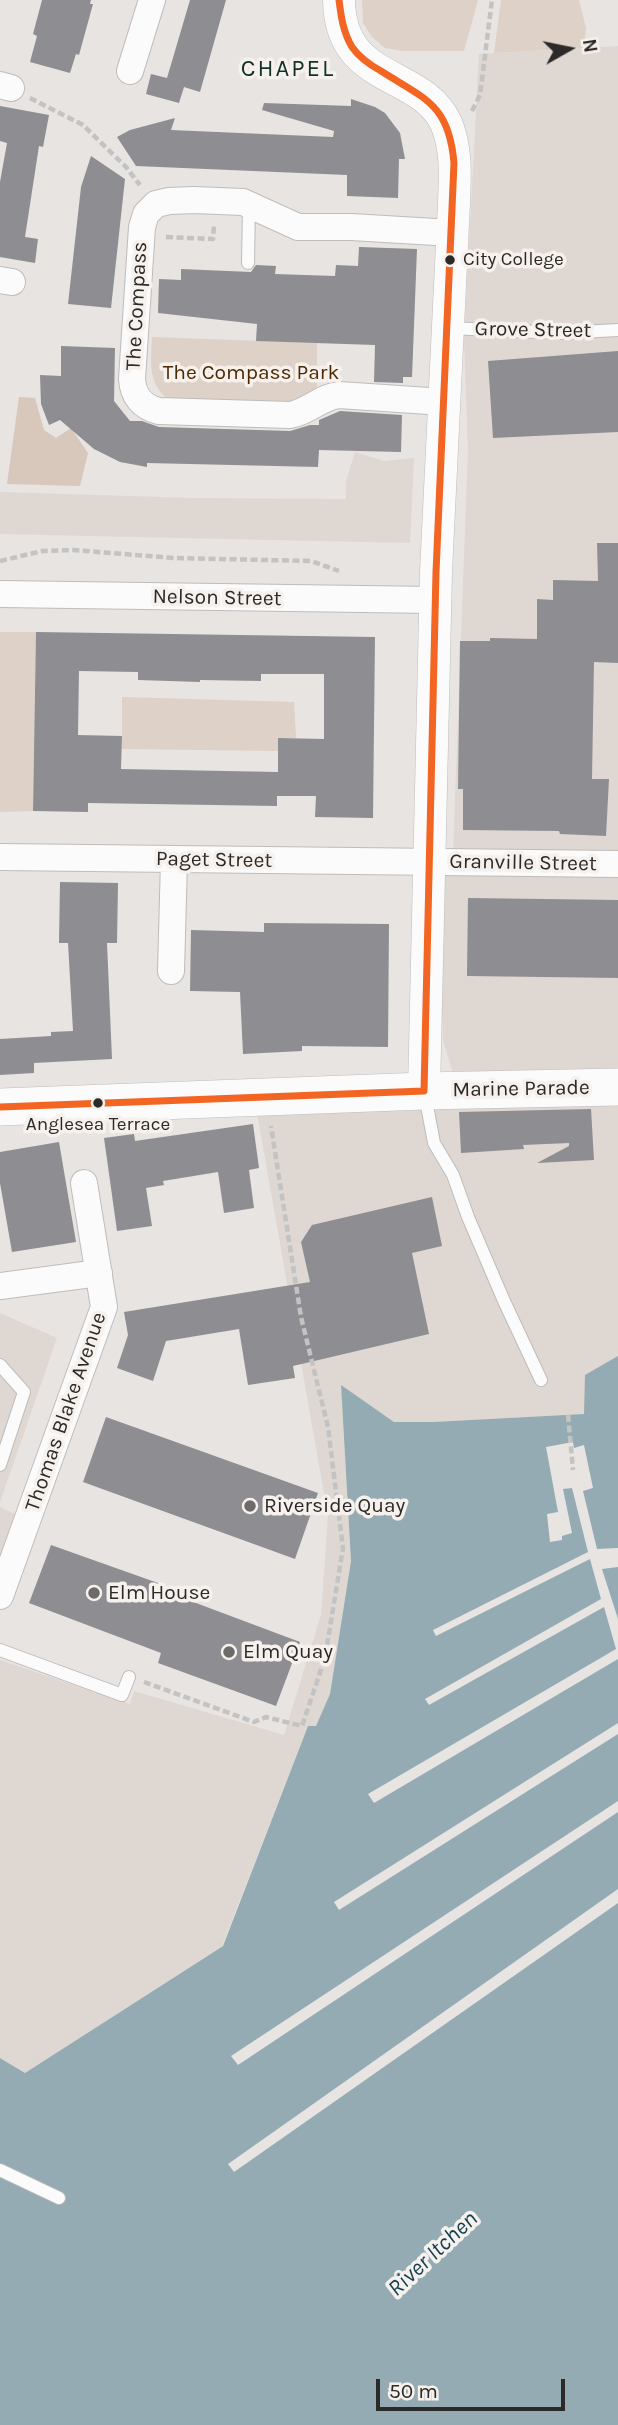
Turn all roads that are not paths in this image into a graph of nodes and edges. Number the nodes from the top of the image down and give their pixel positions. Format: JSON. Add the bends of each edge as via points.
{"nodes":[{"id":1,"x":152,"y":0,"type":"edge"},
{"id":2,"x":339,"y":0,"type":"edge"},
{"id":3,"x":130,"y":71,"type":"dead end"},
{"id":4,"x":249,"y":204,"type":"junction"},
{"id":5,"x":452,"y":233,"type":"junction"},
{"id":6,"x":247,"y":263,"type":"dead end"},
{"id":7,"x":449,"y":328,"type":"junction"},
{"id":8,"x":618,"y":330,"type":"edge"},
{"id":9,"x":444,"y":402,"type":"junction"},
{"id":10,"x":0,"y":594,"type":"edge"},
{"id":11,"x":435,"y":600,"type":"junction"},
{"id":12,"x":0,"y":857,"type":"edge"},
{"id":13,"x":174,"y":860,"type":"junction"},
{"id":14,"x":428,"y":862,"type":"junction"},
{"id":15,"x":618,"y":864,"type":"edge"},
{"id":16,"x":171,"y":971,"type":"dead end"},
{"id":17,"x":618,"y":1087,"type":"edge"},
{"id":18,"x":424,"y":1091,"type":"junction"},
{"id":19,"x":0,"y":1107,"type":"edge"},
{"id":20,"x":84,"y":1183,"type":"dead end"},
{"id":21,"x":99,"y":1273,"type":"junction"},
{"id":22,"x":0,"y":1286,"type":"edge"},
{"id":23,"x":0,"y":1365,"type":"edge"},
{"id":24,"x":541,"y":1380,"type":"dead end"},
{"id":25,"x":0,"y":1465,"type":"edge"},
{"id":26,"x":0,"y":1596,"type":"edge"},
{"id":27,"x":0,"y":1650,"type":"edge"},
{"id":28,"x":129,"y":1677,"type":"dead end"},
{"id":29,"x":0,"y":2170,"type":"edge"},
{"id":30,"x":59,"y":2198,"type":"dead end"}],
"edges":[{"from":1,"to":3,"type":"street"},
{"from":2,"to":5,"type":"street","via":[[342,26],[354,50],[377,71],[428,101],[446,126],[455,156]]},
{"from":4,"to":5,"type":"street","via":[[298,227]]},
{"from":4,"to":6,"type":"lane"},
{"from":4,"to":9,"type":"street","name":"The Compass","via":[[169,201],[146,214],[132,379],[134,393],[144,405],[159,411],[290,415],[322,398],[339,395]]},
{"from":5,"to":7,"type":"street"},
{"from":7,"to":8,"type":"lane","name":"Grove Street","via":[[561,333]]},
{"from":7,"to":9,"type":"street"},
{"from":9,"to":11,"type":"street"},
{"from":10,"to":11,"type":"street","name":"Nelson Street"},
{"from":11,"to":14,"type":"street"},
{"from":12,"to":13,"type":"street","name":"Paget Street"},
{"from":13,"to":14,"type":"street","name":"Paget Street"},
{"from":13,"to":16,"type":"street"},
{"from":14,"to":15,"type":"street","name":"Granville Street"},
{"from":14,"to":18,"type":"street"},
{"from":17,"to":18,"type":"main road","name":"Marine Parade"},
{"from":18,"to":19,"type":"main road","name":"Marine Parade"},
{"from":18,"to":24,"type":"lane","via":[[434,1143],[453,1175]]},
{"from":20,"to":21,"type":"street","name":"Thomas Blake Avenue"},
{"from":21,"to":22,"type":"street"},
{"from":21,"to":26,"type":"street","name":"Thomas Blake Avenue","via":[[104,1307]]},
{"from":23,"to":25,"type":"lane","via":[[24,1392]]},
{"from":27,"to":28,"type":"lane","via":[[122,1695]]},
{"from":29,"to":30,"type":"lane"}]}
